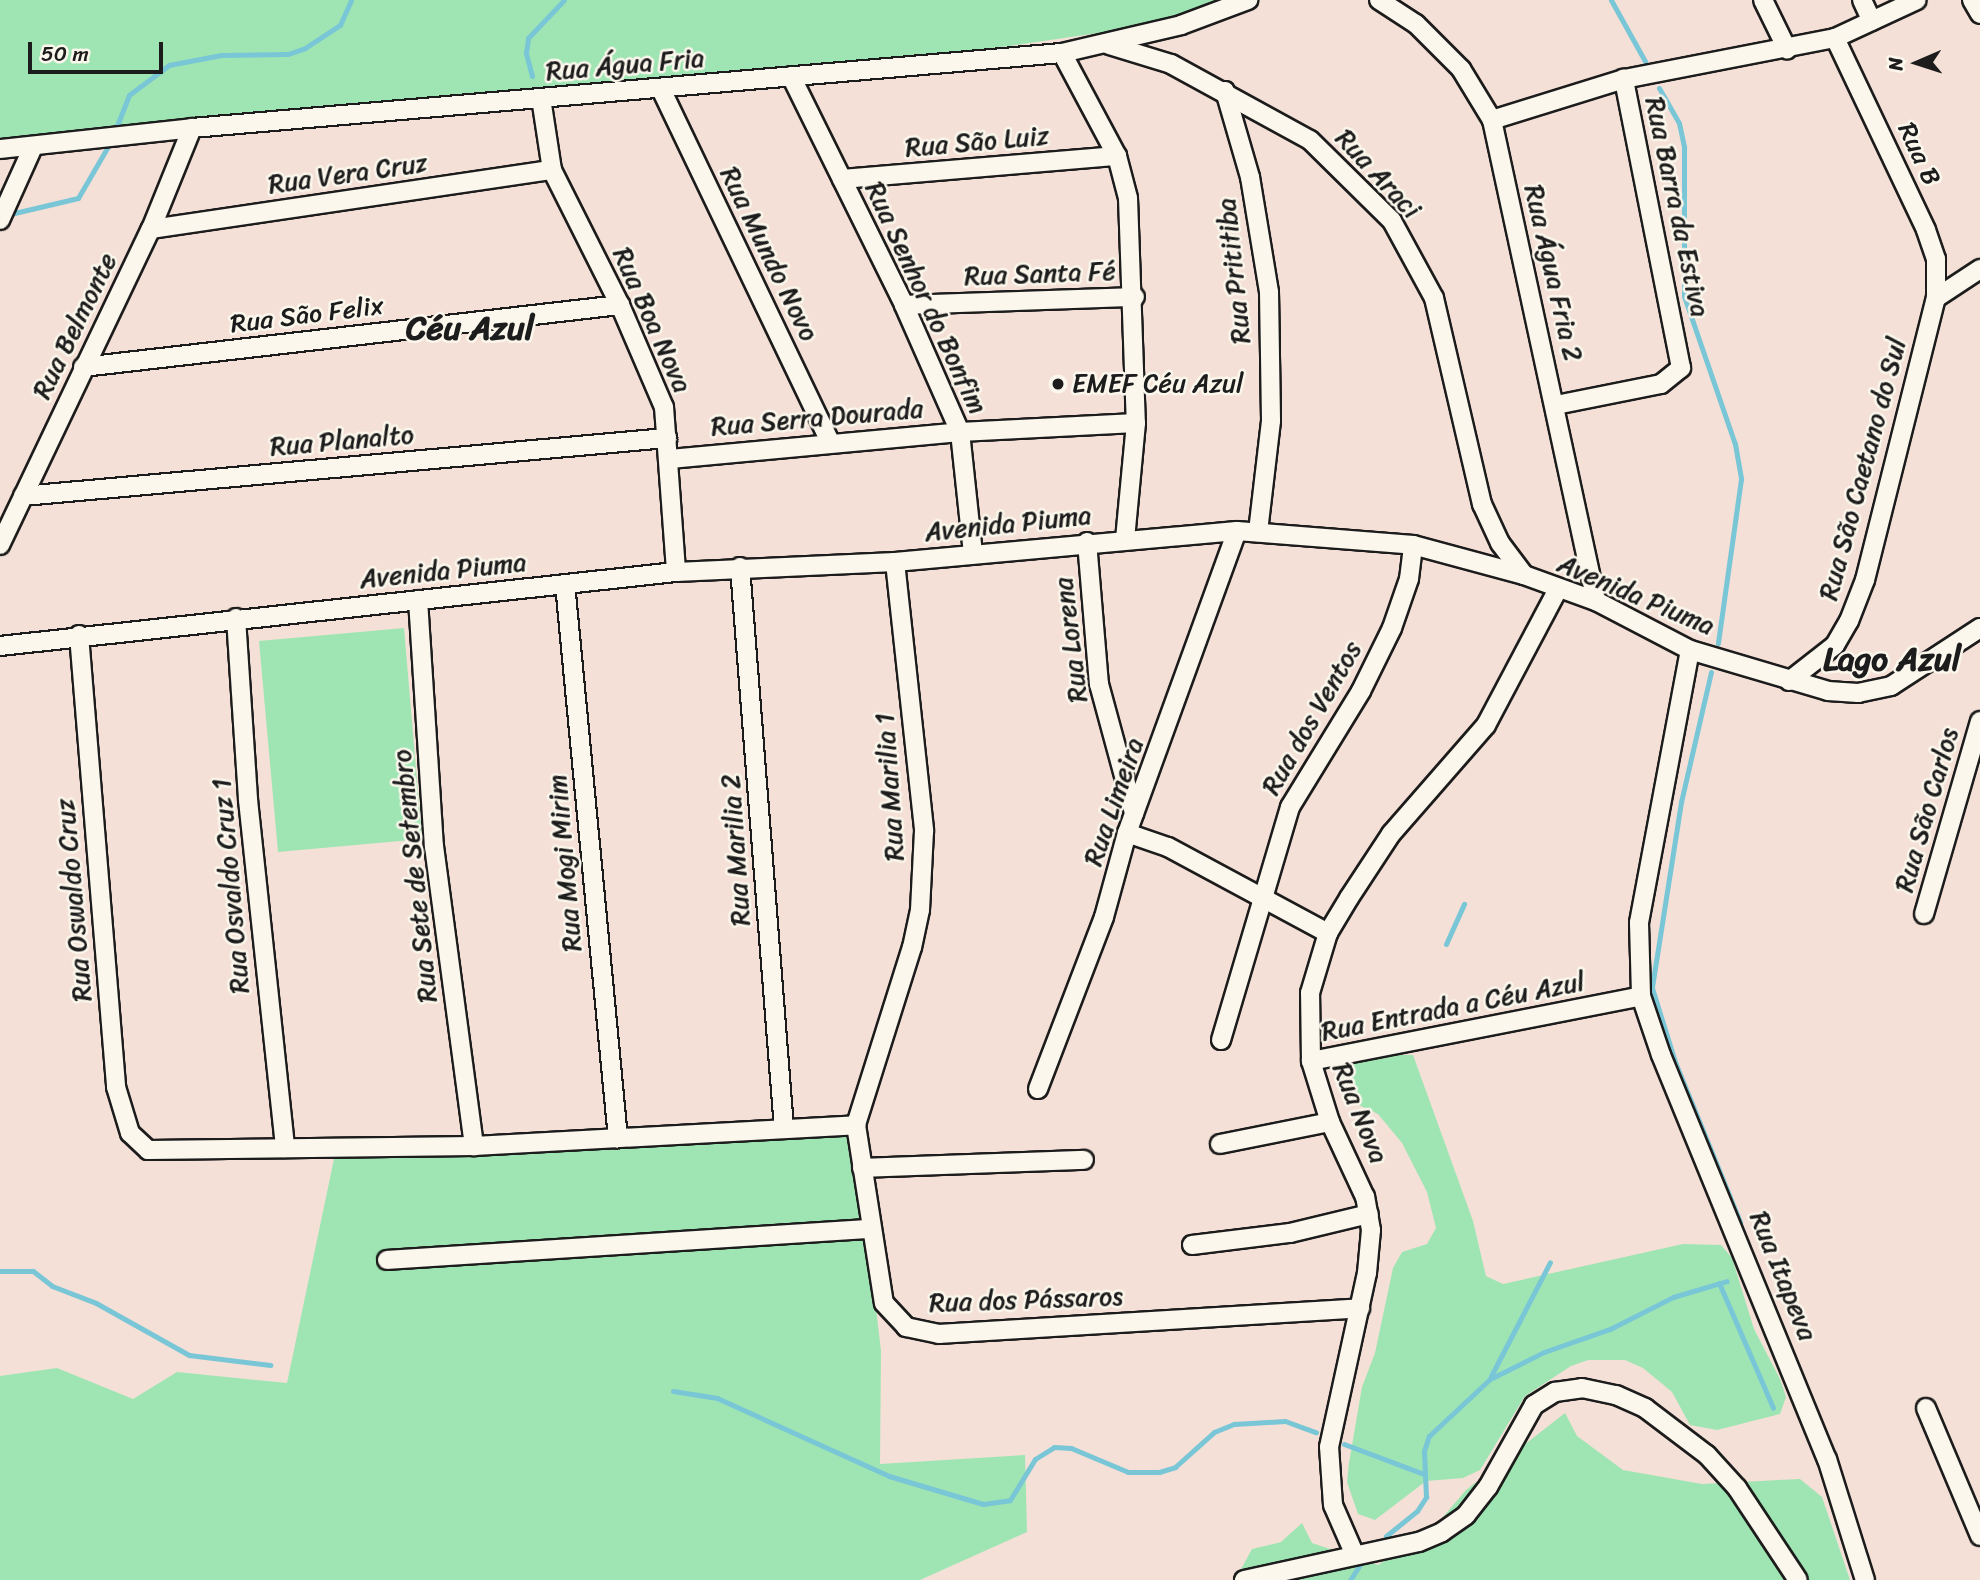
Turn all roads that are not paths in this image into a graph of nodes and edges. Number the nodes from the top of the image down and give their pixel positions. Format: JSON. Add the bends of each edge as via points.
{"nodes":[{"id":1,"x":1248,"y":0,"type":"edge"},
{"id":2,"x":1379,"y":0,"type":"edge"},
{"id":3,"x":1763,"y":0,"type":"edge"},
{"id":4,"x":1862,"y":0,"type":"edge"},
{"id":5,"x":1917,"y":0,"type":"edge"},
{"id":6,"x":1972,"y":0,"type":"edge"},
{"id":7,"x":1980,"y":14,"type":"edge"},
{"id":8,"x":1872,"y":21,"type":"junction"},
{"id":9,"x":1835,"y":38,"type":"junction"},
{"id":10,"x":1104,"y":43,"type":"junction"},
{"id":11,"x":1787,"y":49,"type":"junction"},
{"id":12,"x":1062,"y":53,"type":"junction"},
{"id":13,"x":791,"y":76,"type":"junction"},
{"id":14,"x":1624,"y":79,"type":"junction"},
{"id":15,"x":661,"y":89,"type":"junction"},
{"id":16,"x":1225,"y":91,"type":"junction"},
{"id":17,"x":541,"y":98,"type":"junction"},
{"id":18,"x":1492,"y":120,"type":"junction"},
{"id":19,"x":192,"y":128,"type":"junction"},
{"id":20,"x":33,"y":147,"type":"junction"},
{"id":21,"x":0,"y":149,"type":"edge"},
{"id":22,"x":1117,"y":156,"type":"junction"},
{"id":23,"x":552,"y":170,"type":"junction"},
{"id":24,"x":842,"y":179,"type":"junction"},
{"id":25,"x":0,"y":220,"type":"edge"},
{"id":26,"x":151,"y":229,"type":"junction"},
{"id":27,"x":1980,"y":268,"type":"edge"},
{"id":28,"x":1135,"y":297,"type":"junction"},
{"id":29,"x":1936,"y":299,"type":"junction"},
{"id":30,"x":620,"y":305,"type":"junction"},
{"id":31,"x":904,"y":305,"type":"junction"},
{"id":32,"x":83,"y":368,"type":"junction"},
{"id":33,"x":1556,"y":405,"type":"junction"},
{"id":34,"x":1136,"y":423,"type":"junction"},
{"id":35,"x":960,"y":432,"type":"junction"},
{"id":36,"x":667,"y":438,"type":"junction"},
{"id":37,"x":830,"y":442,"type":"junction"},
{"id":38,"x":670,"y":459,"type":"junction"},
{"id":39,"x":23,"y":496,"type":"junction"},
{"id":40,"x":1237,"y":531,"type":"junction"},
{"id":41,"x":1258,"y":533,"type":"junction"},
{"id":42,"x":1125,"y":539,"type":"junction"},
{"id":43,"x":1087,"y":542,"type":"junction"},
{"id":44,"x":0,"y":545,"type":"edge"},
{"id":45,"x":1413,"y":545,"type":"junction"},
{"id":46,"x":973,"y":554,"type":"junction"},
{"id":47,"x":895,"y":562,"type":"junction"},
{"id":48,"x":740,"y":567,"type":"junction"},
{"id":49,"x":676,"y":572,"type":"junction"},
{"id":50,"x":1524,"y":575,"type":"junction"},
{"id":51,"x":565,"y":584,"type":"junction"},
{"id":52,"x":1558,"y":589,"type":"junction"},
{"id":53,"x":418,"y":600,"type":"junction"},
{"id":54,"x":1596,"y":601,"type":"junction"},
{"id":55,"x":236,"y":618,"type":"junction"},
{"id":56,"x":1980,"y":628,"type":"edge"},
{"id":57,"x":79,"y":635,"type":"junction"},
{"id":58,"x":0,"y":646,"type":"edge"},
{"id":59,"x":1690,"y":650,"type":"junction"},
{"id":60,"x":1789,"y":681,"type":"junction"},
{"id":61,"x":1980,"y":721,"type":"edge"},
{"id":62,"x":1134,"y":813,"type":"junction"},
{"id":63,"x":1127,"y":833,"type":"junction"},
{"id":64,"x":1259,"y":899,"type":"junction"},
{"id":65,"x":1924,"y":914,"type":"dead end"},
{"id":66,"x":1328,"y":933,"type":"junction"},
{"id":67,"x":1642,"y":996,"type":"junction"},
{"id":68,"x":1221,"y":1040,"type":"dead end"},
{"id":69,"x":1311,"y":1061,"type":"junction"},
{"id":70,"x":1038,"y":1089,"type":"dead end"},
{"id":71,"x":1329,"y":1122,"type":"junction"},
{"id":72,"x":856,"y":1125,"type":"junction"},
{"id":73,"x":784,"y":1128,"type":"junction"},
{"id":74,"x":618,"y":1138,"type":"junction"},
{"id":75,"x":1220,"y":1144,"type":"dead end"},
{"id":76,"x":474,"y":1146,"type":"junction"},
{"id":77,"x":285,"y":1148,"type":"junction"},
{"id":78,"x":1084,"y":1160,"type":"dead end"},
{"id":79,"x":862,"y":1168,"type":"junction"},
{"id":80,"x":1369,"y":1214,"type":"junction"},
{"id":81,"x":870,"y":1229,"type":"junction"},
{"id":82,"x":1192,"y":1245,"type":"dead end"},
{"id":83,"x":387,"y":1260,"type":"dead end"},
{"id":84,"x":1360,"y":1308,"type":"junction"},
{"id":85,"x":1926,"y":1408,"type":"dead end"},
{"id":86,"x":1978,"y":1527,"type":"edge"},
{"id":87,"x":1354,"y":1553,"type":"junction"},
{"id":88,"x":1244,"y":1580,"type":"edge"},
{"id":89,"x":1798,"y":1580,"type":"edge"},
{"id":90,"x":1865,"y":1580,"type":"edge"}],
"edges":[{"from":1,"to":10,"type":"street","name":"Rua Água Fria","via":[[1181,25]]},
{"from":2,"to":18,"type":"street","name":"Rua Água Fria 2","via":[[1416,24],[1461,69]]},
{"from":3,"to":11,"type":"street"},
{"from":4,"to":8,"type":"street"},
{"from":5,"to":8,"type":"street"},
{"from":6,"to":7,"type":"street"},
{"from":8,"to":9,"type":"street"},
{"from":9,"to":11,"type":"street"},
{"from":9,"to":29,"type":"street","name":"Rua B","via":[[1926,230],[1936,259]]},
{"from":10,"to":12,"type":"street","name":"Rua Água Fria"},
{"from":10,"to":16,"type":"street","name":"Rua Araci","via":[[1171,64]]},
{"from":11,"to":14,"type":"street"},
{"from":12,"to":13,"type":"street","name":"Rua Água Fria"},
{"from":12,"to":22,"type":"street"},
{"from":13,"to":15,"type":"street","name":"Rua Água Fria"},
{"from":13,"to":24,"type":"street","name":"Rua Senhor do Bonfim"},
{"from":14,"to":18,"type":"street"},
{"from":14,"to":33,"type":"street","name":"Rua Barra da Estiva","via":[[1681,368],[1672,380]]},
{"from":15,"to":17,"type":"street","name":"Rua Água Fria"},
{"from":15,"to":37,"type":"street","name":"Rua Mundo Novo"},
{"from":16,"to":41,"type":"street","name":"Rua Prititiba","via":[[1250,177],[1269,292],[1271,421]]},
{"from":16,"to":50,"type":"street","name":"Rua Araci","via":[[1319,148],[1392,222],[1416,261],[1445,337],[1482,504],[1500,542]]},
{"from":17,"to":19,"type":"street","name":"Rua Água Fria"},
{"from":17,"to":23,"type":"street","name":"Rua Boa Nova"},
{"from":18,"to":33,"type":"street","name":"Rua Água Fria 2"},
{"from":19,"to":20,"type":"street","name":"Rua Água Fria"},
{"from":19,"to":26,"type":"street","name":"Rua Belmonte"},
{"from":20,"to":21,"type":"street","name":"Rua Água Fria"},
{"from":20,"to":25,"type":"street"},
{"from":22,"to":24,"type":"street","name":"Rua São Luiz"},
{"from":22,"to":28,"type":"street","via":[[1128,198]]},
{"from":23,"to":26,"type":"street","name":"Rua Vera Cruz"},
{"from":23,"to":30,"type":"street","name":"Rua Boa Nova"},
{"from":24,"to":31,"type":"street","name":"Rua Senhor do Bonfim"},
{"from":26,"to":32,"type":"street","name":"Rua Belmonte"},
{"from":27,"to":29,"type":"street"},
{"from":28,"to":31,"type":"street","name":"Rua Santa Fé"},
{"from":28,"to":34,"type":"street"},
{"from":29,"to":60,"type":"street","name":"Rua São Caetano do Sul","via":[[1866,580],[1835,645]]},
{"from":30,"to":32,"type":"street","name":"Rua São Felix"},
{"from":30,"to":36,"type":"street","name":"Rua Boa Nova","via":[[664,407]]},
{"from":31,"to":35,"type":"street","name":"Rua Senhor do Bonfim"},
{"from":32,"to":39,"type":"street","name":"Rua Belmonte"},
{"from":33,"to":54,"type":"street","name":"Rua Água Fria 2"},
{"from":34,"to":35,"type":"street","name":"Rua Serra Dourada"},
{"from":34,"to":42,"type":"street"},
{"from":35,"to":37,"type":"street","name":"Rua Serra Dourada"},
{"from":35,"to":46,"type":"street","name":"Rua Senhor do Bonfim"},
{"from":36,"to":38,"type":"street","name":"Rua Boa Nova"},
{"from":36,"to":39,"type":"street","name":"Rua Planalto"},
{"from":37,"to":38,"type":"street","name":"Rua Serra Dourada"},
{"from":38,"to":49,"type":"street","name":"Rua Boa Nova"},
{"from":39,"to":44,"type":"street","name":"Rua Belmonte"},
{"from":40,"to":41,"type":"street","name":"Avenida Piuma"},
{"from":40,"to":42,"type":"street","name":"Avenida Piuma"},
{"from":40,"to":62,"type":"street","name":"Rua Limeira"},
{"from":41,"to":45,"type":"street","name":"Avenida Piuma"},
{"from":42,"to":43,"type":"street","name":"Avenida Piuma"},
{"from":43,"to":46,"type":"street","name":"Avenida Piuma"},
{"from":43,"to":62,"type":"street","name":"Rua Lorena","via":[[1099,684]]},
{"from":45,"to":50,"type":"street","name":"Avenida Piuma"},
{"from":45,"to":64,"type":"street","name":"Rua dos Ventos","via":[[1409,579],[1392,628],[1361,691],[1290,807]]},
{"from":46,"to":47,"type":"street","name":"Avenida Piuma"},
{"from":47,"to":48,"type":"street","name":"Avenida Piuma"},
{"from":47,"to":72,"type":"street","name":"Rua Marilia 1","via":[[924,831],[923,875],[912,947]]},
{"from":48,"to":49,"type":"street","name":"Avenida Piuma"},
{"from":48,"to":73,"type":"street","name":"Rua Marilia 2"},
{"from":49,"to":51,"type":"street","name":"Avenida Piuma"},
{"from":50,"to":52,"type":"street","name":"Avenida Piuma"},
{"from":51,"to":53,"type":"street","name":"Avenida Piuma"},
{"from":51,"to":74,"type":"street","name":"Rua Mogi Mirim"},
{"from":52,"to":54,"type":"street","name":"Avenida Piuma"},
{"from":52,"to":66,"type":"street","name":"Rua Nova","via":[[1486,725],[1391,834]]},
{"from":53,"to":55,"type":"street","name":"Avenida Piuma"},
{"from":53,"to":76,"type":"street","name":"Rua Sete de Setembro","via":[[434,846]]},
{"from":54,"to":59,"type":"street","name":"Avenida Piuma"},
{"from":55,"to":57,"type":"street","name":"Avenida Piuma"},
{"from":55,"to":77,"type":"street","name":"Rua Osvaldo Cruz 1","via":[[248,800]]},
{"from":56,"to":60,"type":"street","name":"Avenida Piuma","via":[[1891,686],[1858,693]]},
{"from":57,"to":58,"type":"street","name":"Avenida Piuma"},
{"from":57,"to":77,"type":"street","name":"Rua Oswaldo Cruz","via":[[116,1087],[130,1133],[148,1150]]},
{"from":59,"to":60,"type":"street","name":"Avenida Piuma"},
{"from":59,"to":67,"type":"street","name":"Rua Itapeva","via":[[1639,923]]},
{"from":61,"to":65,"type":"street","name":"Rua São Carlos"},
{"from":62,"to":63,"type":"street","name":"Rua Limeira"},
{"from":63,"to":64,"type":"street","via":[[1168,847]]},
{"from":63,"to":70,"type":"street","name":"Rua Limeira","via":[[1104,916]]},
{"from":64,"to":66,"type":"street"},
{"from":64,"to":68,"type":"street","name":"Rua dos Ventos"},
{"from":66,"to":69,"type":"street","name":"Rua Nova","via":[[1310,993]]},
{"from":67,"to":69,"type":"street","name":"Rua Entrada a Céu Azul"},
{"from":67,"to":90,"type":"street","name":"Rua Itapeva","via":[[1661,1055],[1823,1447]]},
{"from":69,"to":71,"type":"street","name":"Rua Nova"},
{"from":71,"to":75,"type":"street"},
{"from":71,"to":80,"type":"street","name":"Rua Nova","via":[[1358,1176]]},
{"from":72,"to":73,"type":"street"},
{"from":72,"to":79,"type":"street","name":"Rua dos Pássaros"},
{"from":73,"to":74,"type":"street"},
{"from":74,"to":76,"type":"street"},
{"from":76,"to":77,"type":"street"},
{"from":78,"to":79,"type":"street"},
{"from":79,"to":81,"type":"street","name":"Rua dos Pássaros"},
{"from":80,"to":82,"type":"street","via":[[1290,1233]]},
{"from":80,"to":84,"type":"street","name":"Rua Nova","via":[[1367,1273]]},
{"from":81,"to":83,"type":"street"},
{"from":81,"to":84,"type":"street","name":"Rua dos Pássaros","via":[[884,1303],[894,1318],[920,1332]]},
{"from":84,"to":87,"type":"street","name":"Rua Nova","via":[[1329,1447],[1333,1506]]},
{"from":85,"to":86,"type":"street"},
{"from":87,"to":88,"type":"street"},
{"from":87,"to":89,"type":"street","via":[[1390,1549],[1442,1532],[1466,1515],[1488,1487],[1534,1405],[1555,1392],[1582,1388],[1616,1395],[1645,1408],[1707,1455],[1737,1488]]}]}
